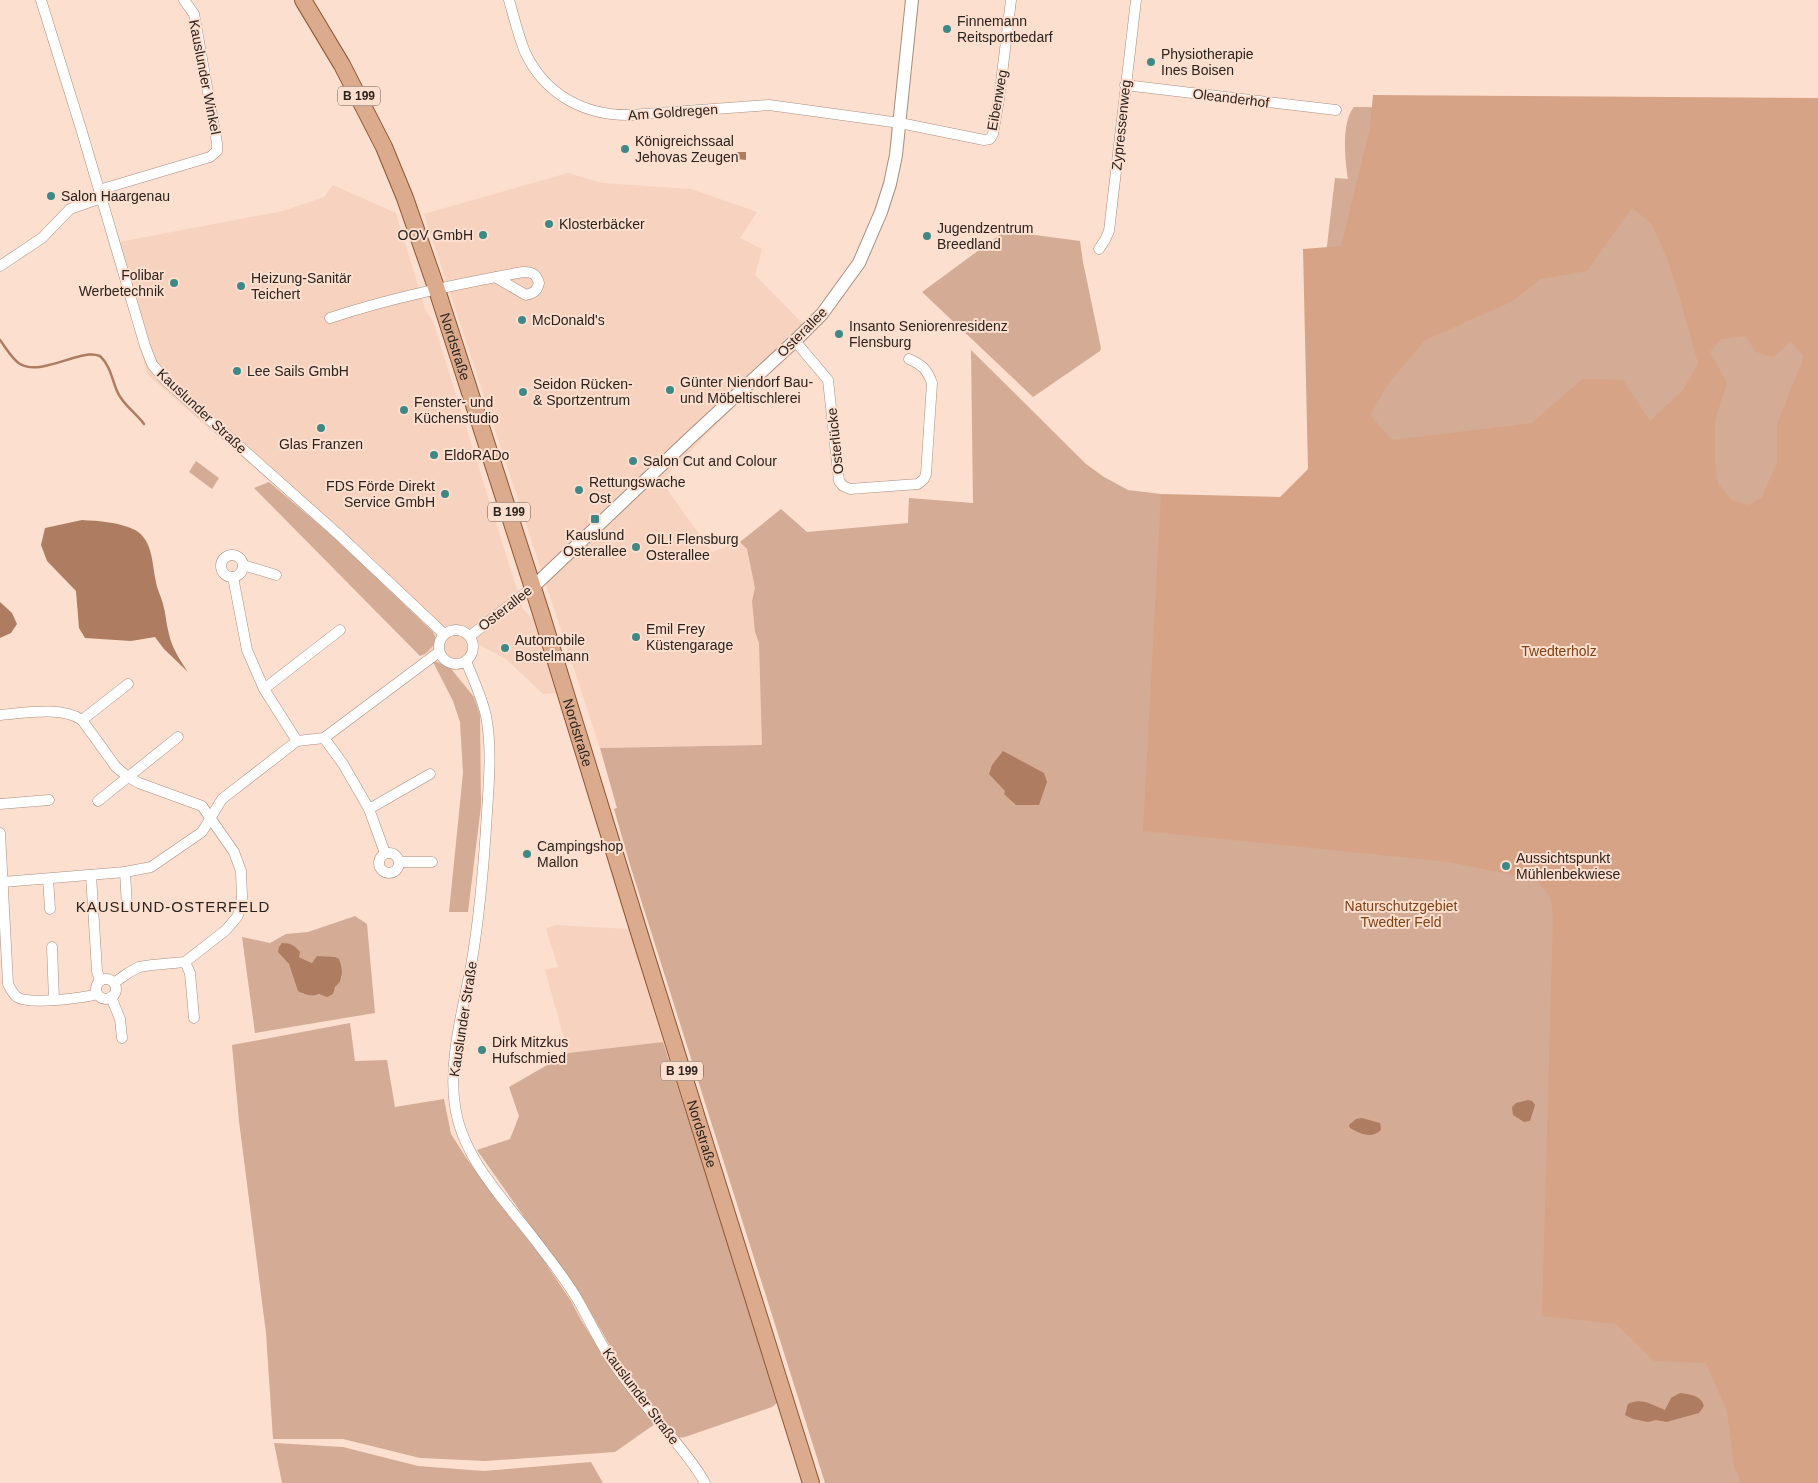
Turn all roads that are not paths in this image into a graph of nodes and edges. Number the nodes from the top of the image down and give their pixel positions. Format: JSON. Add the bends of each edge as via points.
{"nodes":[{"id":1,"x":42,"y":0,"type":"edge"},
{"id":2,"x":184,"y":0,"type":"edge"},
{"id":3,"x":303,"y":0,"type":"edge"},
{"id":4,"x":509,"y":0,"type":"edge"},
{"id":5,"x":912,"y":0,"type":"edge"},
{"id":6,"x":1011,"y":0,"type":"edge"},
{"id":7,"x":1136,"y":0,"type":"edge"},
{"id":8,"x":1125,"y":85,"type":"junction"},
{"id":9,"x":1336,"y":110,"type":"dead end"},
{"id":10,"x":900,"y":123,"type":"junction"},
{"id":11,"x":100,"y":194,"type":"junction"},
{"id":12,"x":1099,"y":249,"type":"dead end"},
{"id":13,"x":0,"y":266,"type":"edge"},
{"id":14,"x":495,"y":277,"type":"dead end"},
{"id":15,"x":436,"y":290,"type":"junction"},
{"id":16,"x":330,"y":318,"type":"dead end"},
{"id":17,"x":795,"y":341,"type":"junction"},
{"id":18,"x":909,"y":359,"type":"dead end"},
{"id":19,"x":243,"y":566,"type":"junction"},
{"id":20,"x":276,"y":575,"type":"dead end"},
{"id":21,"x":233,"y":577,"type":"junction"},
{"id":22,"x":533,"y":587,"type":"junction"},
{"id":23,"x":340,"y":630,"type":"dead end"},
{"id":24,"x":444,"y":634,"type":"junction"},
{"id":25,"x":470,"y":636,"type":"junction"},
{"id":26,"x":439,"y":652,"type":"junction"},
{"id":27,"x":466,"y":661,"type":"junction"},
{"id":28,"x":128,"y":684,"type":"dead end"},
{"id":29,"x":264,"y":689,"type":"junction"},
{"id":30,"x":0,"y":714,"type":"edge"},
{"id":31,"x":82,"y":720,"type":"junction"},
{"id":32,"x":178,"y":737,"type":"dead end"},
{"id":33,"x":324,"y":738,"type":"junction"},
{"id":34,"x":297,"y":741,"type":"junction"},
{"id":35,"x":430,"y":774,"type":"dead end"},
{"id":36,"x":128,"y":778,"type":"junction"},
{"id":37,"x":49,"y":800,"type":"dead end"},
{"id":38,"x":98,"y":801,"type":"dead end"},
{"id":39,"x":0,"y":804,"type":"edge"},
{"id":40,"x":369,"y":809,"type":"junction"},
{"id":41,"x":210,"y":817,"type":"junction"},
{"id":42,"x":0,"y":833,"type":"edge"},
{"id":43,"x":385,"y":853,"type":"junction"},
{"id":44,"x":399,"y":862,"type":"junction"},
{"id":45,"x":432,"y":862,"type":"dead end"},
{"id":46,"x":125,"y":872,"type":"junction"},
{"id":47,"x":91,"y":875,"type":"junction"},
{"id":48,"x":48,"y":879,"type":"junction"},
{"id":49,"x":3,"y":882,"type":"junction"},
{"id":50,"x":127,"y":906,"type":"dead end"},
{"id":51,"x":50,"y":909,"type":"dead end"},
{"id":52,"x":52,"y":947,"type":"dead end"},
{"id":53,"x":185,"y":962,"type":"junction"},
{"id":54,"x":100,"y":981,"type":"junction"},
{"id":55,"x":114,"y":983,"type":"junction"},
{"id":56,"x":97,"y":994,"type":"junction"},
{"id":57,"x":111,"y":998,"type":"junction"},
{"id":58,"x":54,"y":1000,"type":"junction"},
{"id":59,"x":194,"y":1018,"type":"dead end"},
{"id":60,"x":122,"y":1038,"type":"dead end"},
{"id":61,"x":705,"y":1483,"type":"edge"},
{"id":62,"x":811,"y":1483,"type":"edge"}],
"edges":[{"from":1,"to":11,"type":"street","name":"Kauslunder Straße"},
{"from":2,"to":11,"type":"street","name":"Kauslunder Winkel","via":[[194,14],[217,152]]},
{"from":3,"to":15,"type":"main road","name":"Nordstraße","number":"B 199","via":[[342,64],[384,147]]},
{"from":4,"to":10,"type":"street","name":"Am Goldregen","via":[[526,53],[540,76],[564,99],[589,110],[620,116],[769,105]]},
{"from":5,"to":10,"type":"street","name":"Osterallee"},
{"from":6,"to":10,"type":"street","name":"Eibenweg","via":[[999,99],[990,139]]},
{"from":7,"to":8,"type":"street","name":"Zypressenweg"},
{"from":8,"to":9,"type":"street","name":"Oleanderhof"},
{"from":8,"to":12,"type":"street","name":"Zypressenweg","via":[[1109,231]]},
{"from":10,"to":17,"type":"street","name":"Osterallee","via":[[890,184],[871,238],[840,290]]},
{"from":11,"to":13,"type":"street","via":[[70,209],[42,238]]},
{"from":11,"to":24,"type":"street","name":"Kauslunder Straße","via":[[152,364],[166,381],[338,534]]},
{"from":14,"to":15,"type":"street"},
{"from":15,"to":16,"type":"street"},
{"from":15,"to":22,"type":"main road","name":"Nordstraße","number":"B 199"},
{"from":17,"to":18,"type":"street","name":"Osterlücke","via":[[828,380],[839,481],[850,489],[918,484],[924,480],[932,382],[927,371]]},
{"from":17,"to":22,"type":"street","name":"Osterallee"},
{"from":19,"to":20,"type":"street"},
{"from":19,"to":21,"type":"street","via":[[240,574]]},
{"from":19,"to":21,"type":"street","via":[[237,556],[226,557],[221,566],[227,576]]},
{"from":21,"to":29,"type":"street","via":[[247,650]]},
{"from":22,"to":25,"type":"street","name":"Osterallee"},
{"from":22,"to":62,"type":"main road","name":"Nordstraße","number":"B 199"},
{"from":23,"to":29,"type":"street"},
{"from":24,"to":25,"type":"street","via":[[454,629]]},
{"from":24,"to":26,"type":"street"},
{"from":25,"to":27,"type":"street","via":[[473,647]]},
{"from":26,"to":27,"type":"street","via":[[450,663]]},
{"from":26,"to":33,"type":"street"},
{"from":27,"to":61,"type":"street","name":"Kauslunder Straße","via":[[481,697],[489,734],[485,849],[473,955],[453,1080],[459,1125],[478,1165],[575,1296],[614,1364]]},
{"from":28,"to":31,"type":"street"},
{"from":29,"to":34,"type":"street"},
{"from":30,"to":31,"type":"street","via":[[60,712],[76,715]]},
{"from":31,"to":36,"type":"street","via":[[116,767]]},
{"from":32,"to":36,"type":"street"},
{"from":33,"to":34,"type":"street"},
{"from":33,"to":40,"type":"street"},
{"from":34,"to":41,"type":"street","via":[[222,799]]},
{"from":35,"to":40,"type":"street"},
{"from":36,"to":38,"type":"street"},
{"from":36,"to":41,"type":"street","via":[[202,806]]},
{"from":37,"to":39,"type":"street"},
{"from":40,"to":43,"type":"street"},
{"from":41,"to":46,"type":"street","via":[[202,832],[151,867]]},
{"from":41,"to":53,"type":"street","via":[[239,861],[241,908],[226,930]]},
{"from":42,"to":49,"type":"street"},
{"from":43,"to":44,"type":"street","via":[[394,854]]},
{"from":43,"to":44,"type":"street","via":[[378,861],[382,871],[392,873]]},
{"from":44,"to":45,"type":"street"},
{"from":46,"to":47,"type":"street"},
{"from":46,"to":50,"type":"street"},
{"from":47,"to":48,"type":"street"},
{"from":47,"to":54,"type":"street"},
{"from":48,"to":49,"type":"street"},
{"from":48,"to":51,"type":"street"},
{"from":49,"to":58,"type":"street","via":[[8,984],[17,997],[24,1000]]},
{"from":52,"to":58,"type":"street"},
{"from":53,"to":55,"type":"street","via":[[152,964],[128,973]]},
{"from":53,"to":59,"type":"street","via":[[190,972]]},
{"from":54,"to":55,"type":"street","via":[[105,979]]},
{"from":54,"to":56,"type":"street"},
{"from":55,"to":57,"type":"street","via":[[115,993]]},
{"from":56,"to":57,"type":"street","via":[[101,998]]},
{"from":56,"to":58,"type":"street"},
{"from":57,"to":60,"type":"street","via":[[120,1019]]}]}
